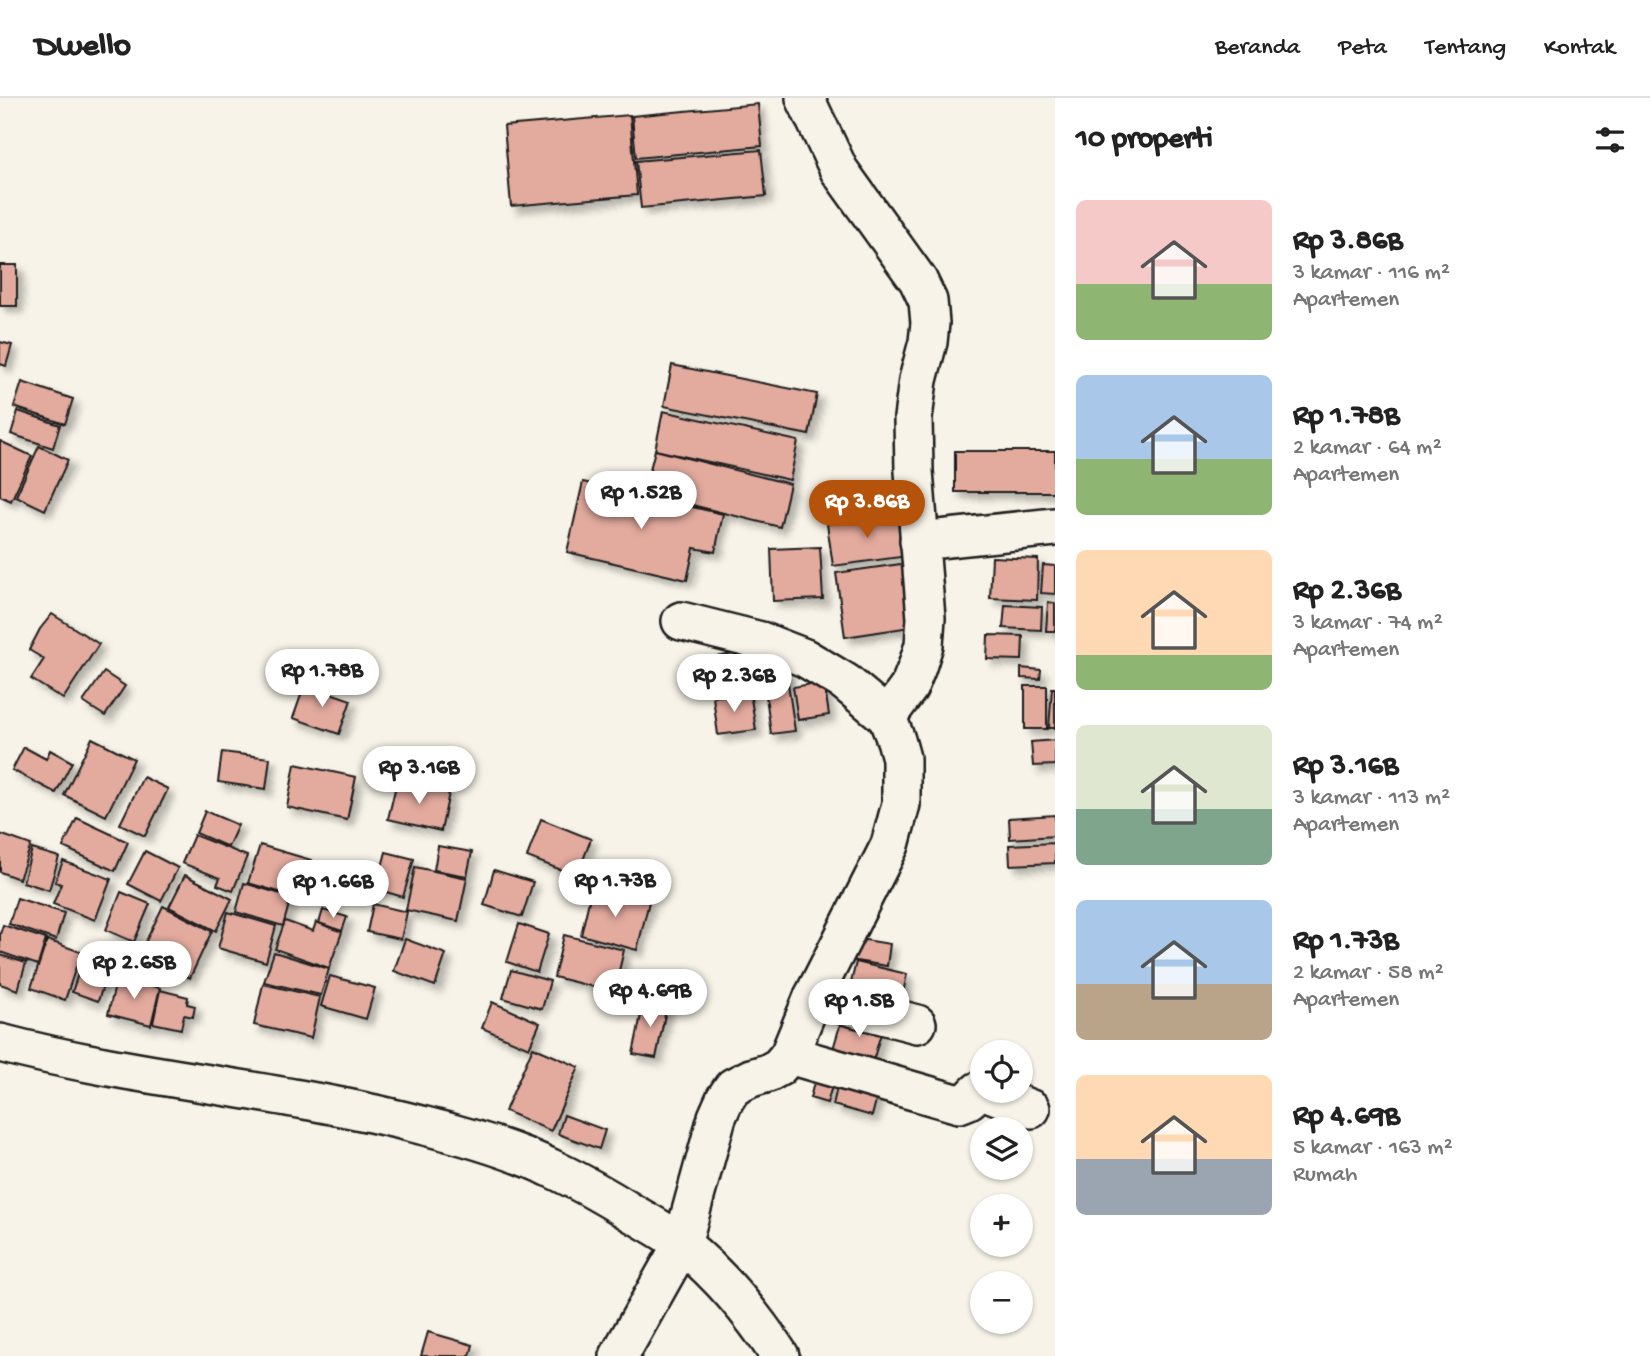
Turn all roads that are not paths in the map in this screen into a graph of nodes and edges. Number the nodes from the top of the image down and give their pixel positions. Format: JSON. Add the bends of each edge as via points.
{"nodes":[{"id":1,"x":805,"y":98,"type":"edge"},
{"id":2,"x":1055,"y":527,"type":"edge"},
{"id":3,"x":919,"y":541,"type":"junction"},
{"id":4,"x":681,"y":621,"type":"dead end"},
{"id":5,"x":887,"y":717,"type":"junction"},
{"id":6,"x":813,"y":997,"type":"junction"},
{"id":7,"x":917,"y":1024,"type":"dead end"},
{"id":8,"x":0,"y":1043,"type":"edge"},
{"id":9,"x":789,"y":1055,"type":"junction"},
{"id":10,"x":1031,"y":1109,"type":"dead end"},
{"id":11,"x":678,"y":1251,"type":"junction"},
{"id":12,"x":619,"y":1356,"type":"edge"},
{"id":13,"x":780,"y":1356,"type":"edge"}],
"edges":[{"from":1,"to":3,"type":"street","via":[[839,170],[918,280],[928,301],[928,342],[913,418]]},
{"from":2,"to":3,"type":"street"},
{"from":3,"to":5,"type":"street","via":[[924,645],[909,687]]},
{"from":4,"to":5,"type":"street","via":[[761,640],[805,658],[845,682]]},
{"from":5,"to":6,"type":"street","via":[[901,758],[901,804],[890,845]]},
{"from":6,"to":7,"type":"street"},
{"from":6,"to":9,"type":"street"},
{"from":8,"to":11,"type":"street","via":[[148,1075],[373,1112],[465,1136],[554,1169],[614,1201]]},
{"from":9,"to":10,"type":"street","via":[[959,1104],[982,1090]]},
{"from":9,"to":11,"type":"street","via":[[768,1073],[733,1087],[725,1099]]},
{"from":11,"to":12,"type":"street"},
{"from":11,"to":13,"type":"street","via":[[724,1284]]}]}
